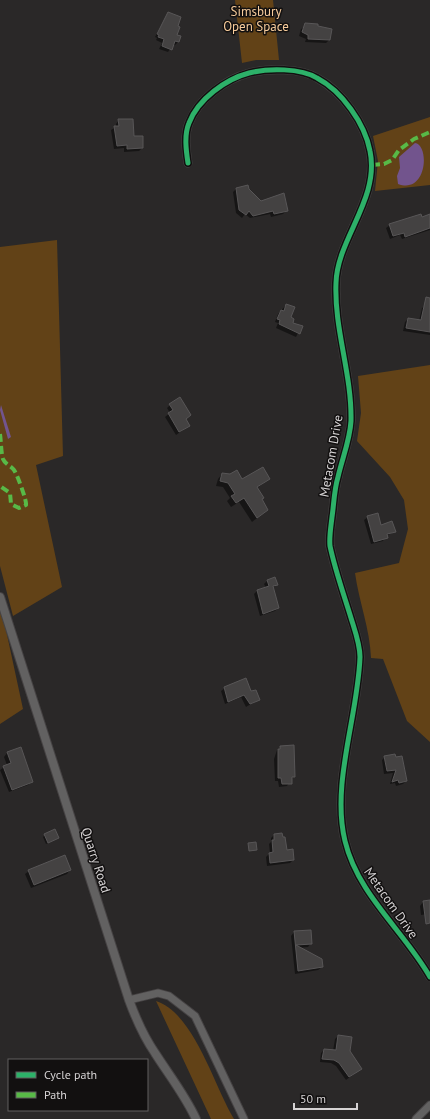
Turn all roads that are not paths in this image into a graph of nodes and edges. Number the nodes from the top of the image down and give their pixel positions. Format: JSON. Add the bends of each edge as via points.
{"nodes":[{"id":1,"x":188,"y":162,"type":"dead end"},
{"id":2,"x":0,"y":597,"type":"edge"},
{"id":3,"x":430,"y":977,"type":"edge"},
{"id":4,"x":129,"y":1000,"type":"junction"},
{"id":5,"x":430,"y":1105,"type":"edge"},
{"id":6,"x":196,"y":1119,"type":"edge"},
{"id":7,"x":244,"y":1119,"type":"edge"},
{"id":8,"x":416,"y":1119,"type":"edge"}],
"edges":[{"from":1,"to":3,"type":"street","name":"Metacom Drive","via":[[185,143],[188,123],[198,108],[215,90],[227,82],[259,70],[296,72],[317,77],[353,110],[370,149],[373,167],[360,213],[340,259],[335,282],[348,378],[351,422],[336,481],[330,543],[360,653],[359,678],[342,792],[342,817],[345,841],[359,879]]},
{"from":2,"to":4,"type":"street","name":"Quarry Road"},
{"from":4,"to":6,"type":"street","name":"Quarry Road","via":[[145,1036]]},
{"from":4,"to":7,"type":"street","via":[[158,993],[169,996],[195,1016]]},
{"from":5,"to":8,"type":"street"}]}
